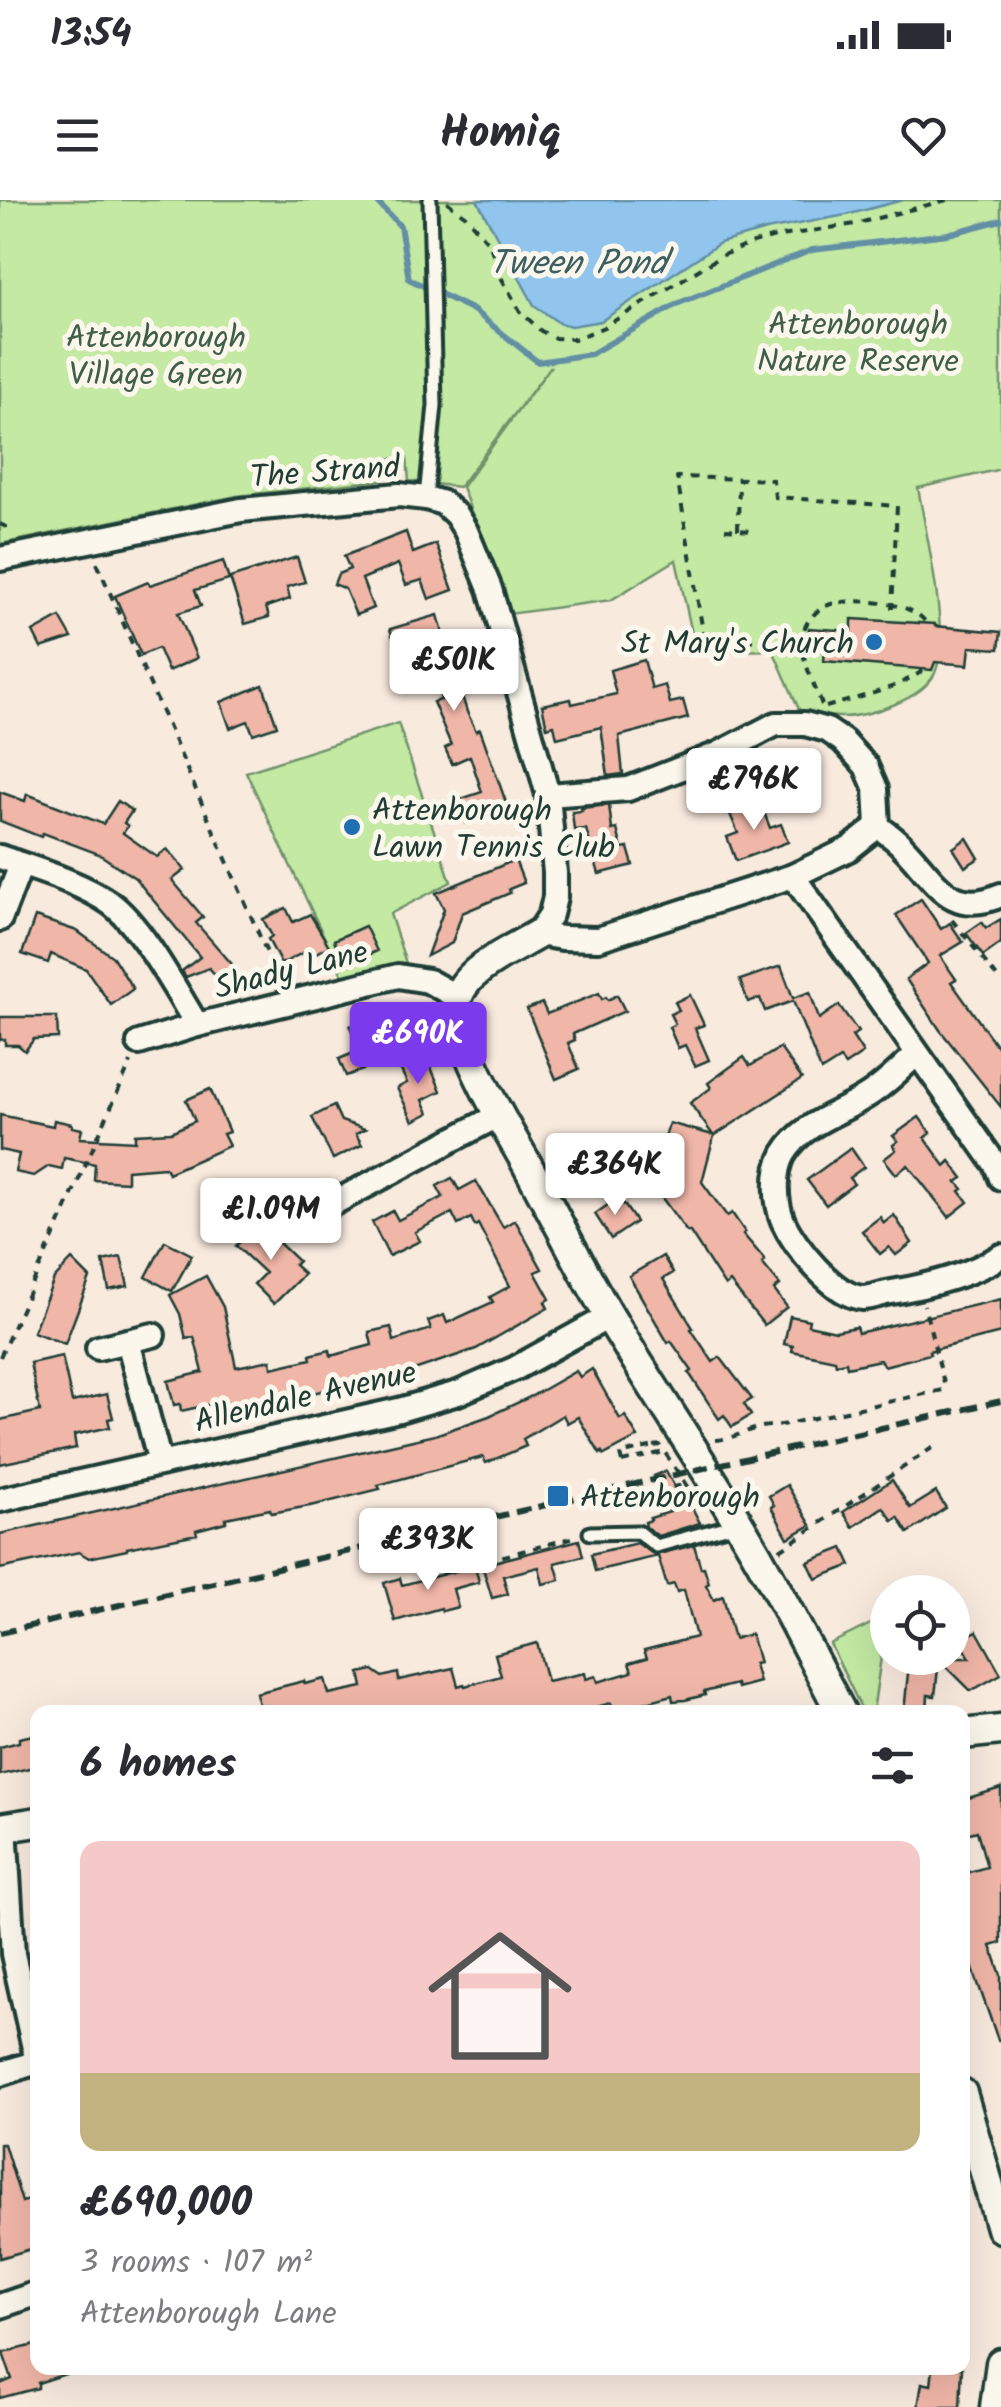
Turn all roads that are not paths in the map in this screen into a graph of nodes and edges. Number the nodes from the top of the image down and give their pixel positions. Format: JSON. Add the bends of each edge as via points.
{"nodes":[{"id":1,"x":430,"y":200,"type":"edge"},
{"id":2,"x":426,"y":498,"type":"junction"},
{"id":3,"x":0,"y":559,"type":"edge"},
{"id":4,"x":548,"y":796,"type":"junction"},
{"id":5,"x":878,"y":826,"type":"junction"},
{"id":6,"x":10,"y":861,"type":"edge"},
{"id":7,"x":793,"y":876,"type":"junction"},
{"id":8,"x":1001,"y":895,"type":"edge"},
{"id":9,"x":0,"y":919,"type":"edge"},
{"id":10,"x":538,"y":934,"type":"junction"},
{"id":11,"x":457,"y":997,"type":"junction"},
{"id":12,"x":197,"y":1025,"type":"junction"},
{"id":13,"x":139,"y":1044,"type":"road end"},
{"id":14,"x":916,"y":1054,"type":"junction"},
{"id":15,"x":500,"y":1115,"type":"junction"},
{"id":16,"x":1001,"y":1178,"type":"edge"},
{"id":17,"x":309,"y":1210,"type":"dead end"},
{"id":18,"x":1001,"y":1256,"type":"edge"},
{"id":19,"x":610,"y":1316,"type":"junction"},
{"id":20,"x":153,"y":1335,"type":"dead end"},
{"id":21,"x":128,"y":1341,"type":"junction"},
{"id":22,"x":98,"y":1348,"type":"dead end"},
{"id":23,"x":160,"y":1464,"type":"junction"},
{"id":24,"x":0,"y":1500,"type":"edge"},
{"id":25,"x":738,"y":1524,"type":"junction"},
{"id":26,"x":590,"y":1533,"type":"road end"},
{"id":27,"x":830,"y":1705,"type":"edge"},
{"id":28,"x":1001,"y":1730,"type":"edge"},
{"id":29,"x":970,"y":1733,"type":"edge"},
{"id":30,"x":30,"y":1823,"type":"edge"},
{"id":31,"x":3,"y":1828,"type":"edge"},
{"id":32,"x":30,"y":2033,"type":"edge"},
{"id":33,"x":30,"y":2066,"type":"edge"},
{"id":34,"x":0,"y":2074,"type":"edge"},
{"id":35,"x":970,"y":2120,"type":"edge"},
{"id":36,"x":1001,"y":2228,"type":"edge"},
{"id":37,"x":30,"y":2295,"type":"edge"},
{"id":38,"x":0,"y":2306,"type":"edge"},
{"id":39,"x":1001,"y":2363,"type":"edge"},
{"id":40,"x":995,"y":2407,"type":"edge"}],
"edges":[{"from":1,"to":2,"type":"lane","via":[[434,436]]},
{"from":2,"to":3,"type":"street","name":"The Strand","via":[[376,496],[242,510]]},
{"from":2,"to":4,"type":"street","name":"The Strand","via":[[456,515],[466,531]]},
{"from":4,"to":5,"type":"street","via":[[628,789],[776,724],[825,719],[866,766],[876,789]]},
{"from":4,"to":10,"type":"street","name":"The Strand","via":[[555,897]]},
{"from":5,"to":7,"type":"street","via":[[849,849]]},
{"from":5,"to":8,"type":"street","via":[[947,896],[978,903]]},
{"from":6,"to":9,"type":"street"},
{"from":6,"to":12,"type":"street","via":[[112,904]]},
{"from":7,"to":10,"type":"street","via":[[598,939]]},
{"from":7,"to":14,"type":"street"},
{"from":10,"to":11,"type":"street","via":[[483,967]]},
{"from":11,"to":12,"type":"street","name":"Shady Lane","via":[[398,976]]},
{"from":11,"to":15,"type":"street","via":[[466,1044]]},
{"from":12,"to":13,"type":"street","name":"Shady Lane"},
{"from":14,"to":16,"type":"street"},
{"from":14,"to":18,"type":"street","via":[[870,1094],[794,1140],[782,1158],[776,1190],[783,1220],[818,1270],[862,1298],[983,1267]]},
{"from":15,"to":17,"type":"street"},
{"from":15,"to":19,"type":"street"},
{"from":19,"to":23,"type":"street","name":"Allendale Avenue","via":[[458,1393]]},
{"from":19,"to":25,"type":"street","via":[[690,1446],[701,1486]]},
{"from":20,"to":21,"type":"street"},
{"from":21,"to":22,"type":"street"},
{"from":21,"to":23,"type":"street"},
{"from":23,"to":24,"type":"street","name":"Allendale Avenue"},
{"from":25,"to":26,"type":"lane","via":[[656,1546],[638,1532]]},
{"from":25,"to":27,"type":"street"},
{"from":28,"to":29,"type":"street"},
{"from":30,"to":31,"type":"street"},
{"from":31,"to":32,"type":"street","via":[[12,1954]]},
{"from":33,"to":34,"type":"street"},
{"from":35,"to":36,"type":"street"},
{"from":37,"to":38,"type":"street"},
{"from":39,"to":40,"type":"street"}]}
